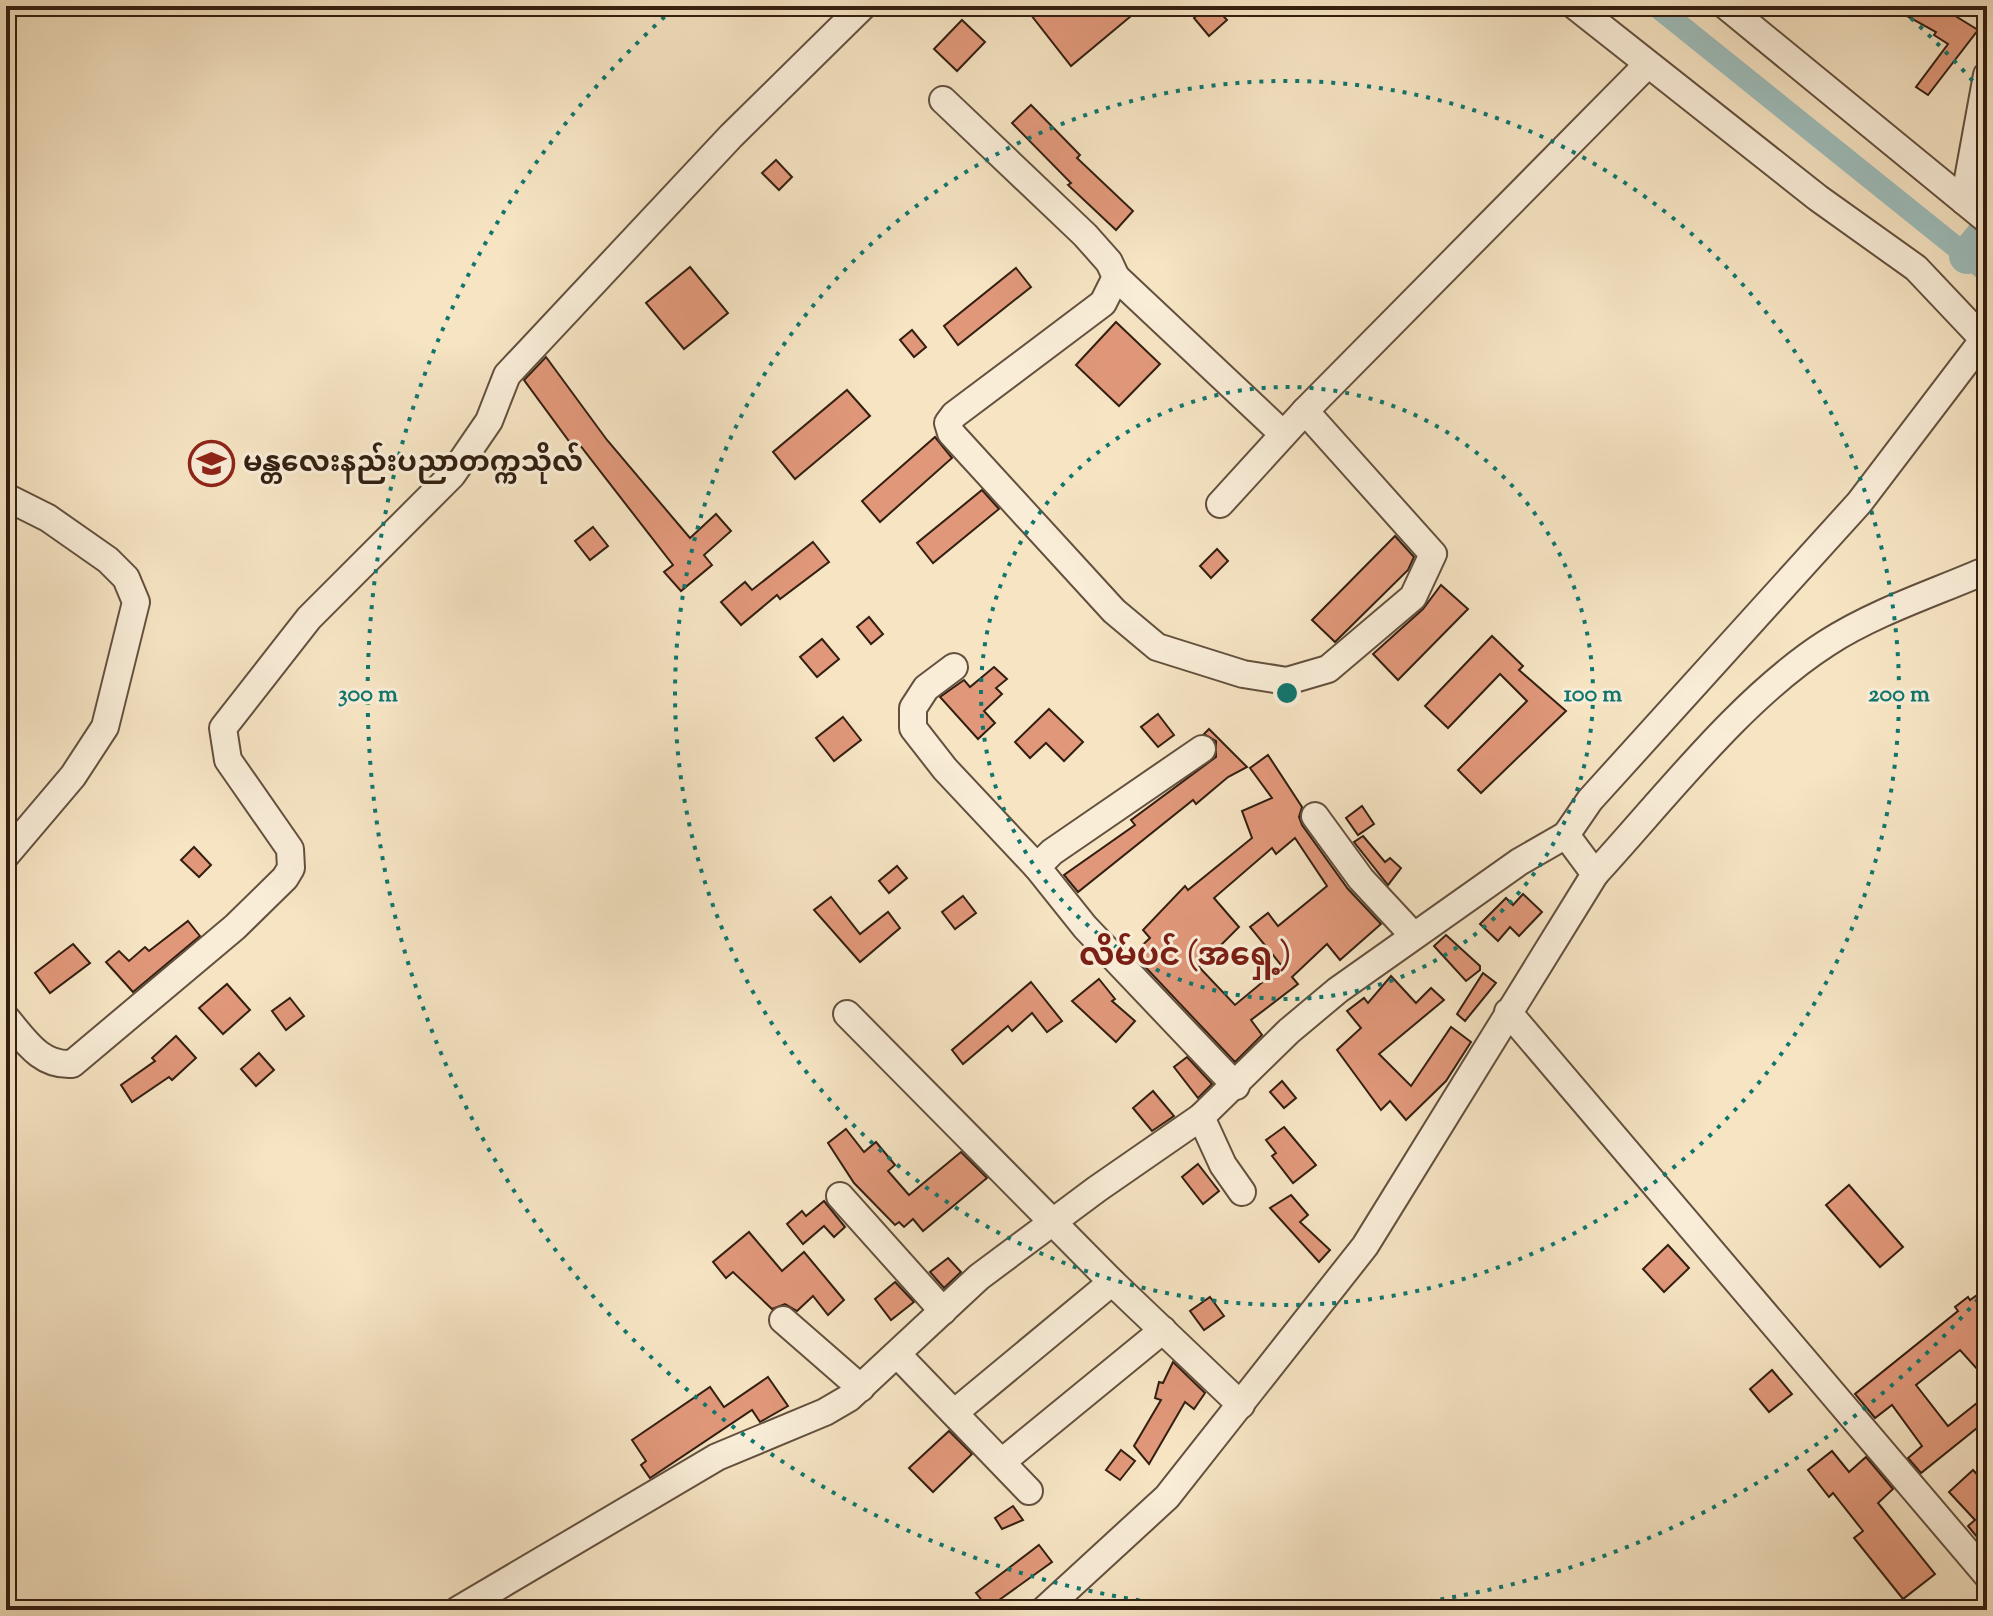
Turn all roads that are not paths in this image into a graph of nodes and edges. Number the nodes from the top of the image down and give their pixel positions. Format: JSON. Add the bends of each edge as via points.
{"nodes":[{"id":1,"x":863,"y":6,"type":"edge"},
{"id":2,"x":1575,"y":6,"type":"edge"},
{"id":3,"x":1726,"y":6,"type":"edge"},
{"id":4,"x":1647,"y":65,"type":"junction"},
{"id":5,"x":1987,"y":75,"type":"edge"},
{"id":6,"x":943,"y":100,"type":"dead end"},
{"id":7,"x":1978,"y":213,"type":"edge"},
{"id":8,"x":1116,"y":277,"type":"junction"},
{"id":9,"x":1985,"y":342,"type":"edge"},
{"id":10,"x":1305,"y":411,"type":"junction"},
{"id":11,"x":1283,"y":434,"type":"junction"},
{"id":12,"x":6,"y":497,"type":"edge"},
{"id":13,"x":1220,"y":504,"type":"dead end"},
{"id":14,"x":1987,"y":570,"type":"edge"},
{"id":15,"x":954,"y":667,"type":"dead end"},
{"id":16,"x":1202,"y":749,"type":"dead end"},
{"id":17,"x":1315,"y":816,"type":"dead end"},
{"id":18,"x":1566,"y":835,"type":"junction"},
{"id":19,"x":6,"y":855,"type":"edge"},
{"id":20,"x":1037,"y":867,"type":"junction"},
{"id":21,"x":1595,"y":874,"type":"junction"},
{"id":22,"x":1413,"y":935,"type":"junction"},
{"id":23,"x":1508,"y":1012,"type":"junction"},
{"id":24,"x":847,"y":1014,"type":"dead end"},
{"id":25,"x":6,"y":1018,"type":"edge"},
{"id":26,"x":1236,"y":1086,"type":"junction"},
{"id":27,"x":1201,"y":1117,"type":"junction"},
{"id":28,"x":1242,"y":1192,"type":"dead end"},
{"id":29,"x":840,"y":1196,"type":"dead end"},
{"id":30,"x":1052,"y":1222,"type":"junction"},
{"id":31,"x":1112,"y":1282,"type":"junction"},
{"id":32,"x":943,"y":1311,"type":"junction"},
{"id":33,"x":783,"y":1320,"type":"dead end"},
{"id":34,"x":1163,"y":1330,"type":"junction"},
{"id":35,"x":897,"y":1354,"type":"junction"},
{"id":36,"x":861,"y":1388,"type":"junction"},
{"id":37,"x":1241,"y":1405,"type":"junction"},
{"id":38,"x":954,"y":1413,"type":"junction"},
{"id":39,"x":1003,"y":1461,"type":"junction"},
{"id":40,"x":1029,"y":1491,"type":"dead end"},
{"id":41,"x":1987,"y":1575,"type":"edge"},
{"id":42,"x":458,"y":1610,"type":"edge"},
{"id":43,"x":1044,"y":1610,"type":"edge"}],
"edges":[{"from":1,"to":25,"type":"street","via":[[731,136],[507,375],[489,421],[452,475],[309,618],[223,728],[228,760],[290,849],[291,868],[285,878],[235,927],[72,1064],[56,1065],[41,1057]]},
{"from":2,"to":4,"type":"street"},
{"from":3,"to":7,"type":"street"},
{"from":4,"to":9,"type":"street","via":[[1916,268]]},
{"from":4,"to":10,"type":"street"},
{"from":5,"to":7,"type":"street"},
{"from":6,"to":8,"type":"street","via":[[1085,235]]},
{"from":8,"to":10,"type":"street","via":[[1103,303],[948,423],[951,433],[1114,611],[1157,647],[1243,674],[1287,681],[1328,669],[1413,597],[1433,554]]},
{"from":8,"to":11,"type":"street"},
{"from":9,"to":18,"type":"street","via":[[1859,503],[1590,800]]},
{"from":10,"to":11,"type":"street"},
{"from":11,"to":13,"type":"street"},
{"from":12,"to":19,"type":"street","via":[[48,518],[108,560],[126,578],[136,602],[105,727],[73,776]]},
{"from":14,"to":21,"type":"street","via":[[1858,625],[1814,652],[1758,696]]},
{"from":15,"to":20,"type":"street","via":[[926,688],[913,708],[913,728]]},
{"from":16,"to":20,"type":"street"},
{"from":17,"to":22,"type":"street","via":[[1361,879]]},
{"from":18,"to":21,"type":"street"},
{"from":18,"to":22,"type":"street"},
{"from":20,"to":26,"type":"street","via":[[1085,927]]},
{"from":21,"to":23,"type":"street"},
{"from":22,"to":26,"type":"street","via":[[1289,1031]]},
{"from":23,"to":37,"type":"street","via":[[1365,1246]]},
{"from":23,"to":41,"type":"street"},
{"from":24,"to":30,"type":"street"},
{"from":26,"to":27,"type":"street"},
{"from":27,"to":28,"type":"street"},
{"from":27,"to":30,"type":"street"},
{"from":29,"to":32,"type":"street"},
{"from":30,"to":31,"type":"street"},
{"from":30,"to":32,"type":"street"},
{"from":31,"to":34,"type":"street"},
{"from":31,"to":38,"type":"street"},
{"from":32,"to":35,"type":"street"},
{"from":33,"to":36,"type":"street"},
{"from":34,"to":37,"type":"street"},
{"from":34,"to":39,"type":"street"},
{"from":35,"to":36,"type":"street"},
{"from":35,"to":38,"type":"street"},
{"from":36,"to":42,"type":"street","via":[[825,1412],[717,1457]]},
{"from":37,"to":43,"type":"street","via":[[1167,1497]]},
{"from":38,"to":39,"type":"street"},
{"from":39,"to":40,"type":"street"}]}
